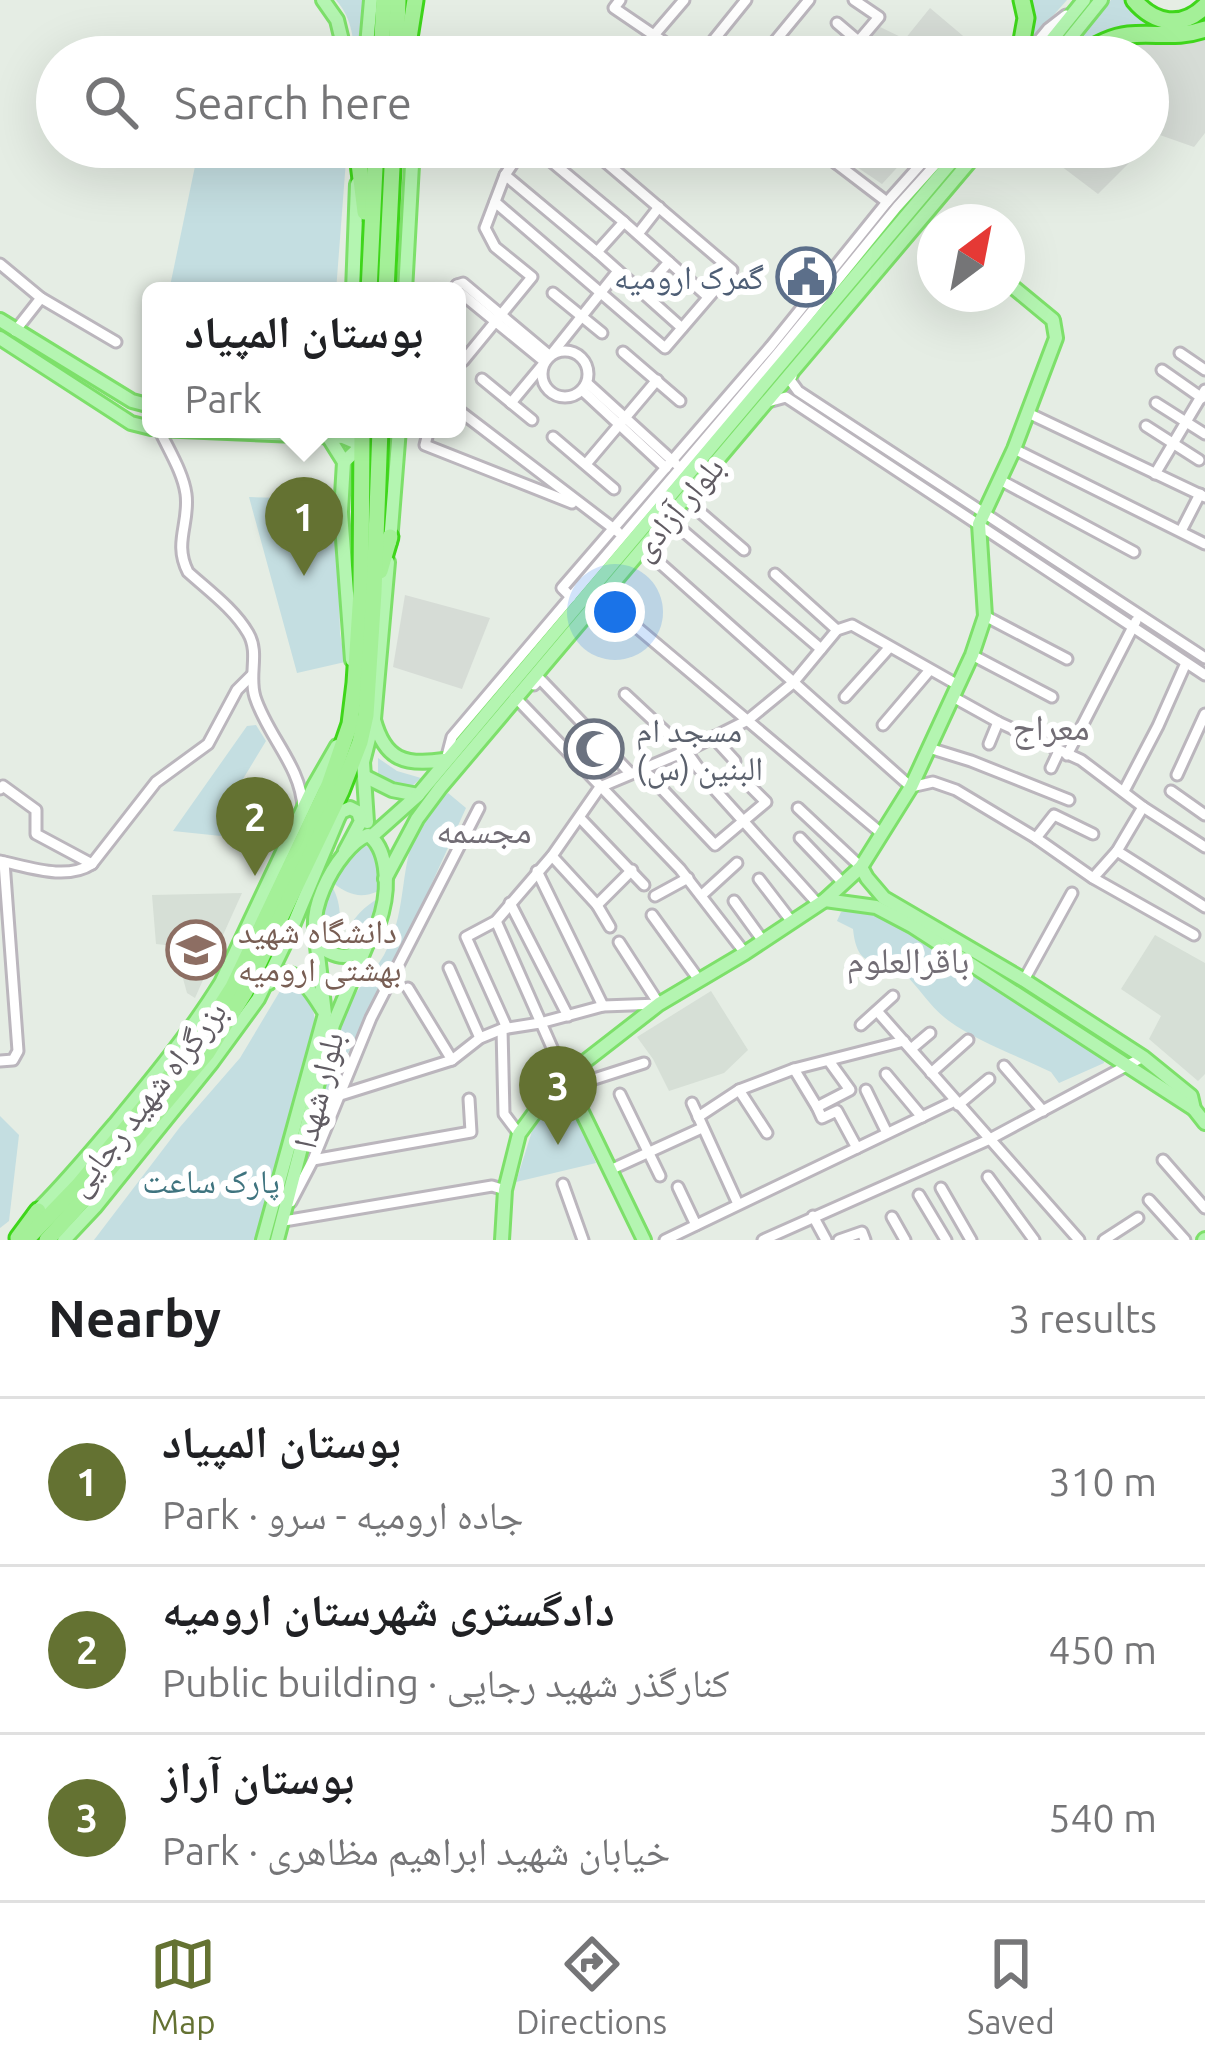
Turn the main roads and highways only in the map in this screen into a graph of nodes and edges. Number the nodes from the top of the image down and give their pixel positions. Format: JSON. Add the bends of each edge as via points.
{"nodes":[{"id":1,"x":322,"y":0,"type":"edge"},
{"id":2,"x":378,"y":0,"type":"edge"},
{"id":3,"x":1022,"y":0,"type":"edge"},
{"id":4,"x":1101,"y":0,"type":"edge"},
{"id":5,"x":1134,"y":0,"type":"edge"},
{"id":6,"x":411,"y":2,"type":"edge"},
{"id":7,"x":1082,"y":2,"type":"edge"},
{"id":8,"x":1205,"y":6,"type":"edge"},
{"id":9,"x":1205,"y":29,"type":"edge"},
{"id":10,"x":341,"y":36,"type":"edge"},
{"id":11,"x":370,"y":36,"type":"edge"},
{"id":12,"x":379,"y":36,"type":"edge"},
{"id":13,"x":402,"y":36,"type":"edge"},
{"id":14,"x":408,"y":36,"type":"edge"},
{"id":15,"x":413,"y":36,"type":"edge"},
{"id":16,"x":1025,"y":36,"type":"edge"},
{"id":17,"x":1055,"y":36,"type":"edge"},
{"id":18,"x":1072,"y":36,"type":"edge"},
{"id":19,"x":1169,"y":37,"type":"edge"},
{"id":20,"x":357,"y":168,"type":"edge"},
{"id":21,"x":360,"y":168,"type":"edge"},
{"id":22,"x":375,"y":168,"type":"edge"},
{"id":23,"x":392,"y":168,"type":"edge"},
{"id":24,"x":412,"y":168,"type":"edge"},
{"id":25,"x":945,"y":168,"type":"edge"},
{"id":26,"x":967,"y":168,"type":"edge"},
{"id":27,"x":941,"y":204,"type":"edge"},
{"id":28,"x":917,"y":234,"type":"edge"},
{"id":29,"x":370,"y":254,"type":"junction"},
{"id":30,"x":353,"y":282,"type":"edge"},
{"id":31,"x":369,"y":282,"type":"edge"},
{"id":32,"x":386,"y":282,"type":"edge"},
{"id":33,"x":406,"y":282,"type":"edge"},
{"id":34,"x":1025,"y":297,"type":"edge"},
{"id":35,"x":0,"y":320,"type":"edge"},
{"id":36,"x":0,"y":338,"type":"edge"},
{"id":37,"x":142,"y":404,"type":"edge"},
{"id":38,"x":142,"y":426,"type":"edge"},
{"id":39,"x":340,"y":438,"type":"edge"},
{"id":40,"x":361,"y":438,"type":"edge"},
{"id":41,"x":362,"y":438,"type":"edge"},
{"id":42,"x":380,"y":438,"type":"edge"},
{"id":43,"x":398,"y":438,"type":"edge"},
{"id":44,"x":344,"y":462,"type":"junction"},
{"id":45,"x":390,"y":536,"type":"junction"},
{"id":46,"x":374,"y":592,"type":"junction"},
{"id":47,"x":355,"y":683,"type":"junction"},
{"id":48,"x":370,"y":717,"type":"junction"},
{"id":49,"x":350,"y":724,"type":"junction"},
{"id":50,"x":446,"y":760,"type":"junction"},
{"id":51,"x":364,"y":776,"type":"junction"},
{"id":52,"x":418,"y":795,"type":"junction"},
{"id":53,"x":370,"y":836,"type":"junction"},
{"id":54,"x":344,"y":851,"type":"junction"},
{"id":55,"x":861,"y":867,"type":"junction"},
{"id":56,"x":386,"y":879,"type":"junction"},
{"id":57,"x":822,"y":902,"type":"junction"},
{"id":58,"x":316,"y":938,"type":"junction"},
{"id":59,"x":368,"y":944,"type":"junction"},
{"id":60,"x":258,"y":999,"type":"junction"},
{"id":61,"x":325,"y":1014,"type":"junction"},
{"id":62,"x":567,"y":1081,"type":"junction"},
{"id":63,"x":1200,"y":1104,"type":"edge"},
{"id":64,"x":161,"y":1110,"type":"junction"},
{"id":65,"x":1205,"y":1123,"type":"edge"},
{"id":66,"x":117,"y":1180,"type":"junction"},
{"id":67,"x":38,"y":1211,"type":"junction"},
{"id":68,"x":7,"y":1240,"type":"edge"},
{"id":69,"x":16,"y":1240,"type":"edge"},
{"id":70,"x":26,"y":1240,"type":"edge"},
{"id":71,"x":46,"y":1240,"type":"edge"},
{"id":72,"x":64,"y":1240,"type":"edge"},
{"id":73,"x":263,"y":1240,"type":"edge"},
{"id":74,"x":278,"y":1240,"type":"edge"},
{"id":75,"x":502,"y":1240,"type":"edge"},
{"id":76,"x":644,"y":1240,"type":"edge"}],
"edges":[{"from":1,"to":10,"type":"main road"},
{"from":2,"to":11,"type":"main road"},
{"from":2,"to":12,"type":"highway"},
{"from":3,"to":16,"type":"highway"},
{"from":4,"to":18,"type":"main road"},
{"from":5,"to":8,"type":"highway","via":[[1166,22]]},
{"from":6,"to":13,"type":"highway"},
{"from":6,"to":14,"type":"highway"},
{"from":6,"to":15,"type":"main road"},
{"from":7,"to":17,"type":"main road"},
{"from":9,"to":19,"type":"highway"},
{"from":20,"to":30,"type":"main road"},
{"from":21,"to":29,"type":"highway"},
{"from":22,"to":29,"type":"highway"},
{"from":23,"to":32,"type":"highway"},
{"from":24,"to":33,"type":"main road"},
{"from":25,"to":50,"type":"main road","name":"بلوار آزادی","via":[[677,471]]},
{"from":26,"to":27,"type":"main road","name":"بلوار آزادی"},
{"from":28,"to":56,"type":"main road","name":"بلوار آزادی","via":[[794,368],[417,819]]},
{"from":29,"to":31,"type":"highway"},
{"from":34,"to":55,"type":"main road","via":[[1053,320],[1056,338],[981,519],[985,616],[911,787]]},
{"from":35,"to":37,"type":"main road"},
{"from":36,"to":38,"type":"main road"},
{"from":39,"to":44,"type":"main road"},
{"from":40,"to":44,"type":"main road"},
{"from":41,"to":47,"type":"highway","name":"بزرگراه شهید رجایی"},
{"from":42,"to":46,"type":"highway"},
{"from":43,"to":45,"type":"main road"},
{"from":44,"to":47,"type":"main road"},
{"from":45,"to":46,"type":"highway"},
{"from":45,"to":48,"type":"main road"},
{"from":46,"to":48,"type":"highway","name":"بزرگراه شهید رجایی"},
{"from":47,"to":49,"type":"highway","name":"بزرگراه شهید رجایی"},
{"from":48,"to":50,"type":"main road","via":[[399,758]]},
{"from":48,"to":51,"type":"main road"},
{"from":48,"to":64,"type":"highway","name":"بزرگراه شهید رجایی","via":[[245,992]]},
{"from":49,"to":67,"type":"main road","via":[[308,786],[203,1012]]},
{"from":49,"to":70,"type":"highway","name":"بزرگراه شهید رجایی","via":[[233,987],[198,1042]]},
{"from":50,"to":52,"type":"main road","name":"بلوار آزادی"},
{"from":51,"to":52,"type":"main road"},
{"from":51,"to":53,"type":"main road"},
{"from":52,"to":53,"type":"main road","name":"بلوار آزادی"},
{"from":53,"to":54,"type":"main road","name":"بلوار آزادی"},
{"from":53,"to":56,"type":"main road"},
{"from":54,"to":58,"type":"main road","via":[[319,903]]},
{"from":54,"to":60,"type":"main road","via":[[361,821],[350,808],[338,818]]},
{"from":55,"to":57,"type":"main road"},
{"from":55,"to":63,"type":"main road","via":[[884,898],[1144,1057]]},
{"from":56,"to":59,"type":"main road","name":"بلوار شهدا"},
{"from":57,"to":62,"type":"main road","via":[[659,1004]]},
{"from":57,"to":63,"type":"main road","via":[[876,907],[912,926]]},
{"from":58,"to":59,"type":"main road","via":[[342,955]]},
{"from":58,"to":61,"type":"main road","name":"بلوار شهدا"},
{"from":59,"to":74,"type":"main road","name":"بلوار شهدا","via":[[333,1025]]},
{"from":60,"to":61,"type":"main road","via":[[276,974],[290,974]]},
{"from":60,"to":66,"type":"main road"},
{"from":61,"to":73,"type":"main road","name":"بلوار شهدا"},
{"from":62,"to":75,"type":"main road","via":[[519,1134]]},
{"from":62,"to":76,"type":"main road"},
{"from":63,"to":65,"type":"main road"},
{"from":64,"to":66,"type":"highway"},
{"from":64,"to":71,"type":"highway","name":"بزرگراه شهید رجایی"},
{"from":66,"to":72,"type":"main road"},
{"from":67,"to":68,"type":"main road"},
{"from":67,"to":69,"type":"highway"}]}
